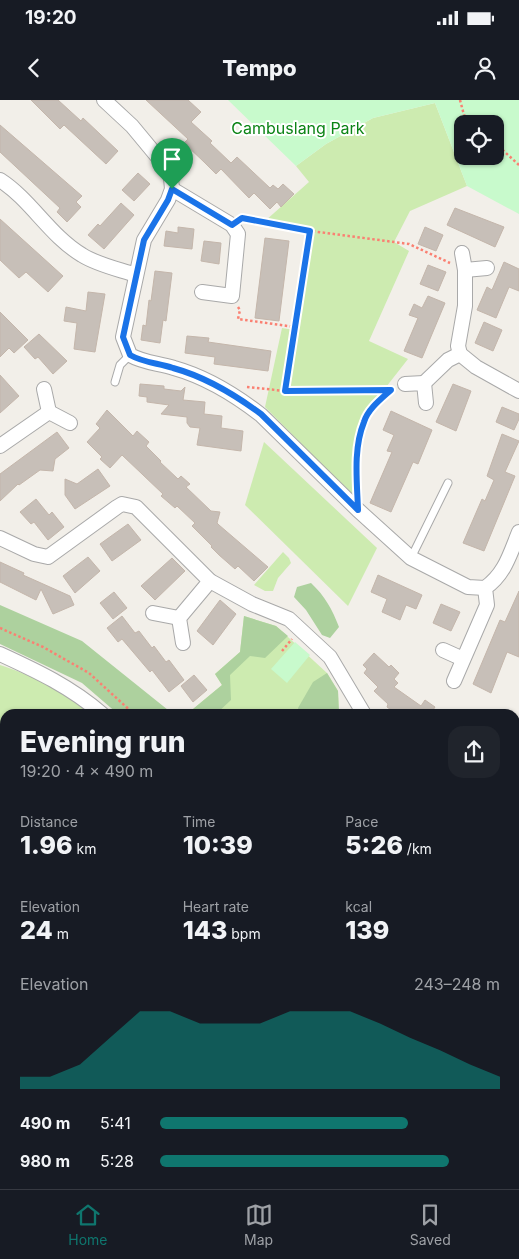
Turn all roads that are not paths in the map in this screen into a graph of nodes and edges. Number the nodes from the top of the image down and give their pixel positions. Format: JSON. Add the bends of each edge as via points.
{"nodes":[{"id":1,"x":104,"y":100,"type":"edge"},
{"id":2,"x":0,"y":180,"type":"edge"},
{"id":3,"x":172,"y":189,"type":"junction"},
{"id":4,"x":462,"y":253,"type":"dead end"},
{"id":5,"x":487,"y":268,"type":"dead end"},
{"id":6,"x":464,"y":270,"type":"junction"},
{"id":7,"x":136,"y":274,"type":"junction"},
{"id":8,"x":202,"y":292,"type":"dead end"},
{"id":9,"x":460,"y":354,"type":"junction"},
{"id":10,"x":130,"y":355,"type":"junction"},
{"id":11,"x":115,"y":382,"type":"dead end"},
{"id":12,"x":424,"y":383,"type":"junction"},
{"id":13,"x":405,"y":384,"type":"road end"},
{"id":14,"x":44,"y":389,"type":"dead end"},
{"id":15,"x":519,"y":391,"type":"edge"},
{"id":16,"x":426,"y":404,"type":"dead end"},
{"id":17,"x":49,"y":412,"type":"junction"},
{"id":18,"x":70,"y":423,"type":"dead end"},
{"id":19,"x":0,"y":446,"type":"edge"},
{"id":20,"x":448,"y":483,"type":"dead end"},
{"id":21,"x":519,"y":532,"type":"edge"},
{"id":22,"x":0,"y":538,"type":"edge"},
{"id":23,"x":411,"y":558,"type":"junction"},
{"id":24,"x":210,"y":581,"type":"junction"},
{"id":25,"x":485,"y":588,"type":"junction"},
{"id":26,"x":153,"y":613,"type":"dead end"},
{"id":27,"x":179,"y":618,"type":"junction"},
{"id":28,"x":183,"y":643,"type":"dead end"},
{"id":29,"x":443,"y":650,"type":"dead end"},
{"id":30,"x":0,"y":654,"type":"edge"},
{"id":31,"x":463,"y":659,"type":"junction"},
{"id":32,"x":454,"y":681,"type":"dead end"},
{"id":33,"x":96,"y":709,"type":"edge"},
{"id":34,"x":360,"y":709,"type":"edge"}],
"edges":[{"from":1,"to":3,"type":"street","via":[[132,126],[166,167]]},
{"from":2,"to":7,"type":"street","via":[[81,255]]},
{"from":3,"to":7,"type":"street","via":[[144,240]]},
{"from":3,"to":8,"type":"street","via":[[232,225],[238,234],[232,296]]},
{"from":4,"to":6,"type":"street"},
{"from":5,"to":6,"type":"street"},
{"from":6,"to":9,"type":"street","via":[[465,306],[458,346]]},
{"from":7,"to":10,"type":"street","via":[[123,337]]},
{"from":9,"to":12,"type":"street","via":[[448,360]]},
{"from":9,"to":15,"type":"street","via":[[476,367]]},
{"from":10,"to":11,"type":"lane","via":[[120,366]]},
{"from":10,"to":23,"type":"street","via":[[141,362],[172,367],[204,378],[246,403]]},
{"from":12,"to":13,"type":"street"},
{"from":12,"to":16,"type":"street"},
{"from":14,"to":17,"type":"street"},
{"from":17,"to":18,"type":"street"},
{"from":17,"to":19,"type":"street"},
{"from":20,"to":23,"type":"lane"},
{"from":21,"to":25,"type":"street","via":[[504,570]]},
{"from":22,"to":24,"type":"street","via":[[48,557],[117,507],[130,504]]},
{"from":23,"to":25,"type":"street","via":[[468,587]]},
{"from":24,"to":27,"type":"street"},
{"from":24,"to":34,"type":"street","via":[[252,604],[289,619],[330,657]]},
{"from":25,"to":31,"type":"street","via":[[487,605]]},
{"from":26,"to":27,"type":"street"},
{"from":27,"to":28,"type":"street"},
{"from":29,"to":31,"type":"street"},
{"from":30,"to":33,"type":"street","via":[[54,679]]},
{"from":31,"to":32,"type":"street"}]}
